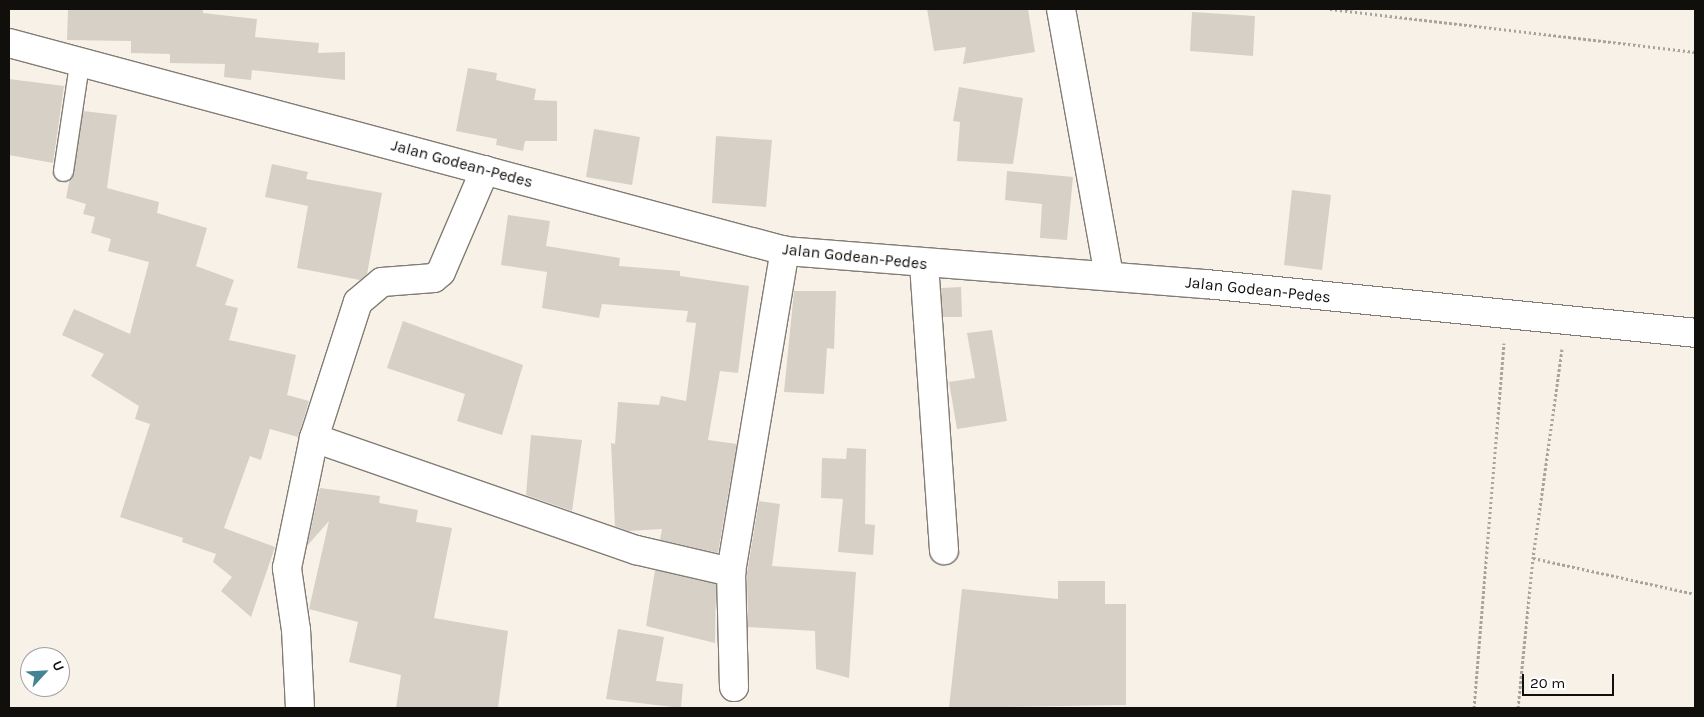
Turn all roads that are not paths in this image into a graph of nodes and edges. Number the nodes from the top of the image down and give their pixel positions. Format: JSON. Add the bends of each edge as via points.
{"nodes":[{"id":1,"x":1061,"y":9,"type":"edge"},
{"id":2,"x":9,"y":43,"type":"edge"},
{"id":3,"x":79,"y":64,"type":"junction"},
{"id":4,"x":485,"y":170,"type":"junction"},
{"id":5,"x":63,"y":171,"type":"dead end"},
{"id":6,"x":785,"y":251,"type":"junction"},
{"id":7,"x":924,"y":264,"type":"junction"},
{"id":8,"x":1109,"y":276,"type":"junction"},
{"id":9,"x":1695,"y":332,"type":"edge"},
{"id":10,"x":314,"y":438,"type":"junction"},
{"id":11,"x":944,"y":550,"type":"dead end"},
{"id":12,"x":731,"y":572,"type":"junction"},
{"id":13,"x":734,"y":687,"type":"dead end"},
{"id":14,"x":300,"y":708,"type":"edge"}],
"edges":[{"from":1,"to":8,"type":"street"},
{"from":2,"to":3,"type":"street","name":"Jalan Godean-Pedes"},
{"from":3,"to":4,"type":"street","name":"Jalan Godean-Pedes"},
{"from":3,"to":5,"type":"lane"},
{"from":4,"to":6,"type":"street","name":"Jalan Godean-Pedes"},
{"from":4,"to":10,"type":"street","via":[[441,272],[434,278],[382,282],[358,302]]},
{"from":6,"to":7,"type":"street","name":"Jalan Godean-Pedes"},
{"from":6,"to":12,"type":"street"},
{"from":7,"to":8,"type":"street","name":"Jalan Godean-Pedes"},
{"from":7,"to":11,"type":"street"},
{"from":8,"to":9,"type":"street","name":"Jalan Godean-Pedes"},
{"from":10,"to":12,"type":"street","via":[[636,550]]},
{"from":10,"to":14,"type":"street","via":[[287,568],[296,630]]},
{"from":12,"to":13,"type":"street"}]}
